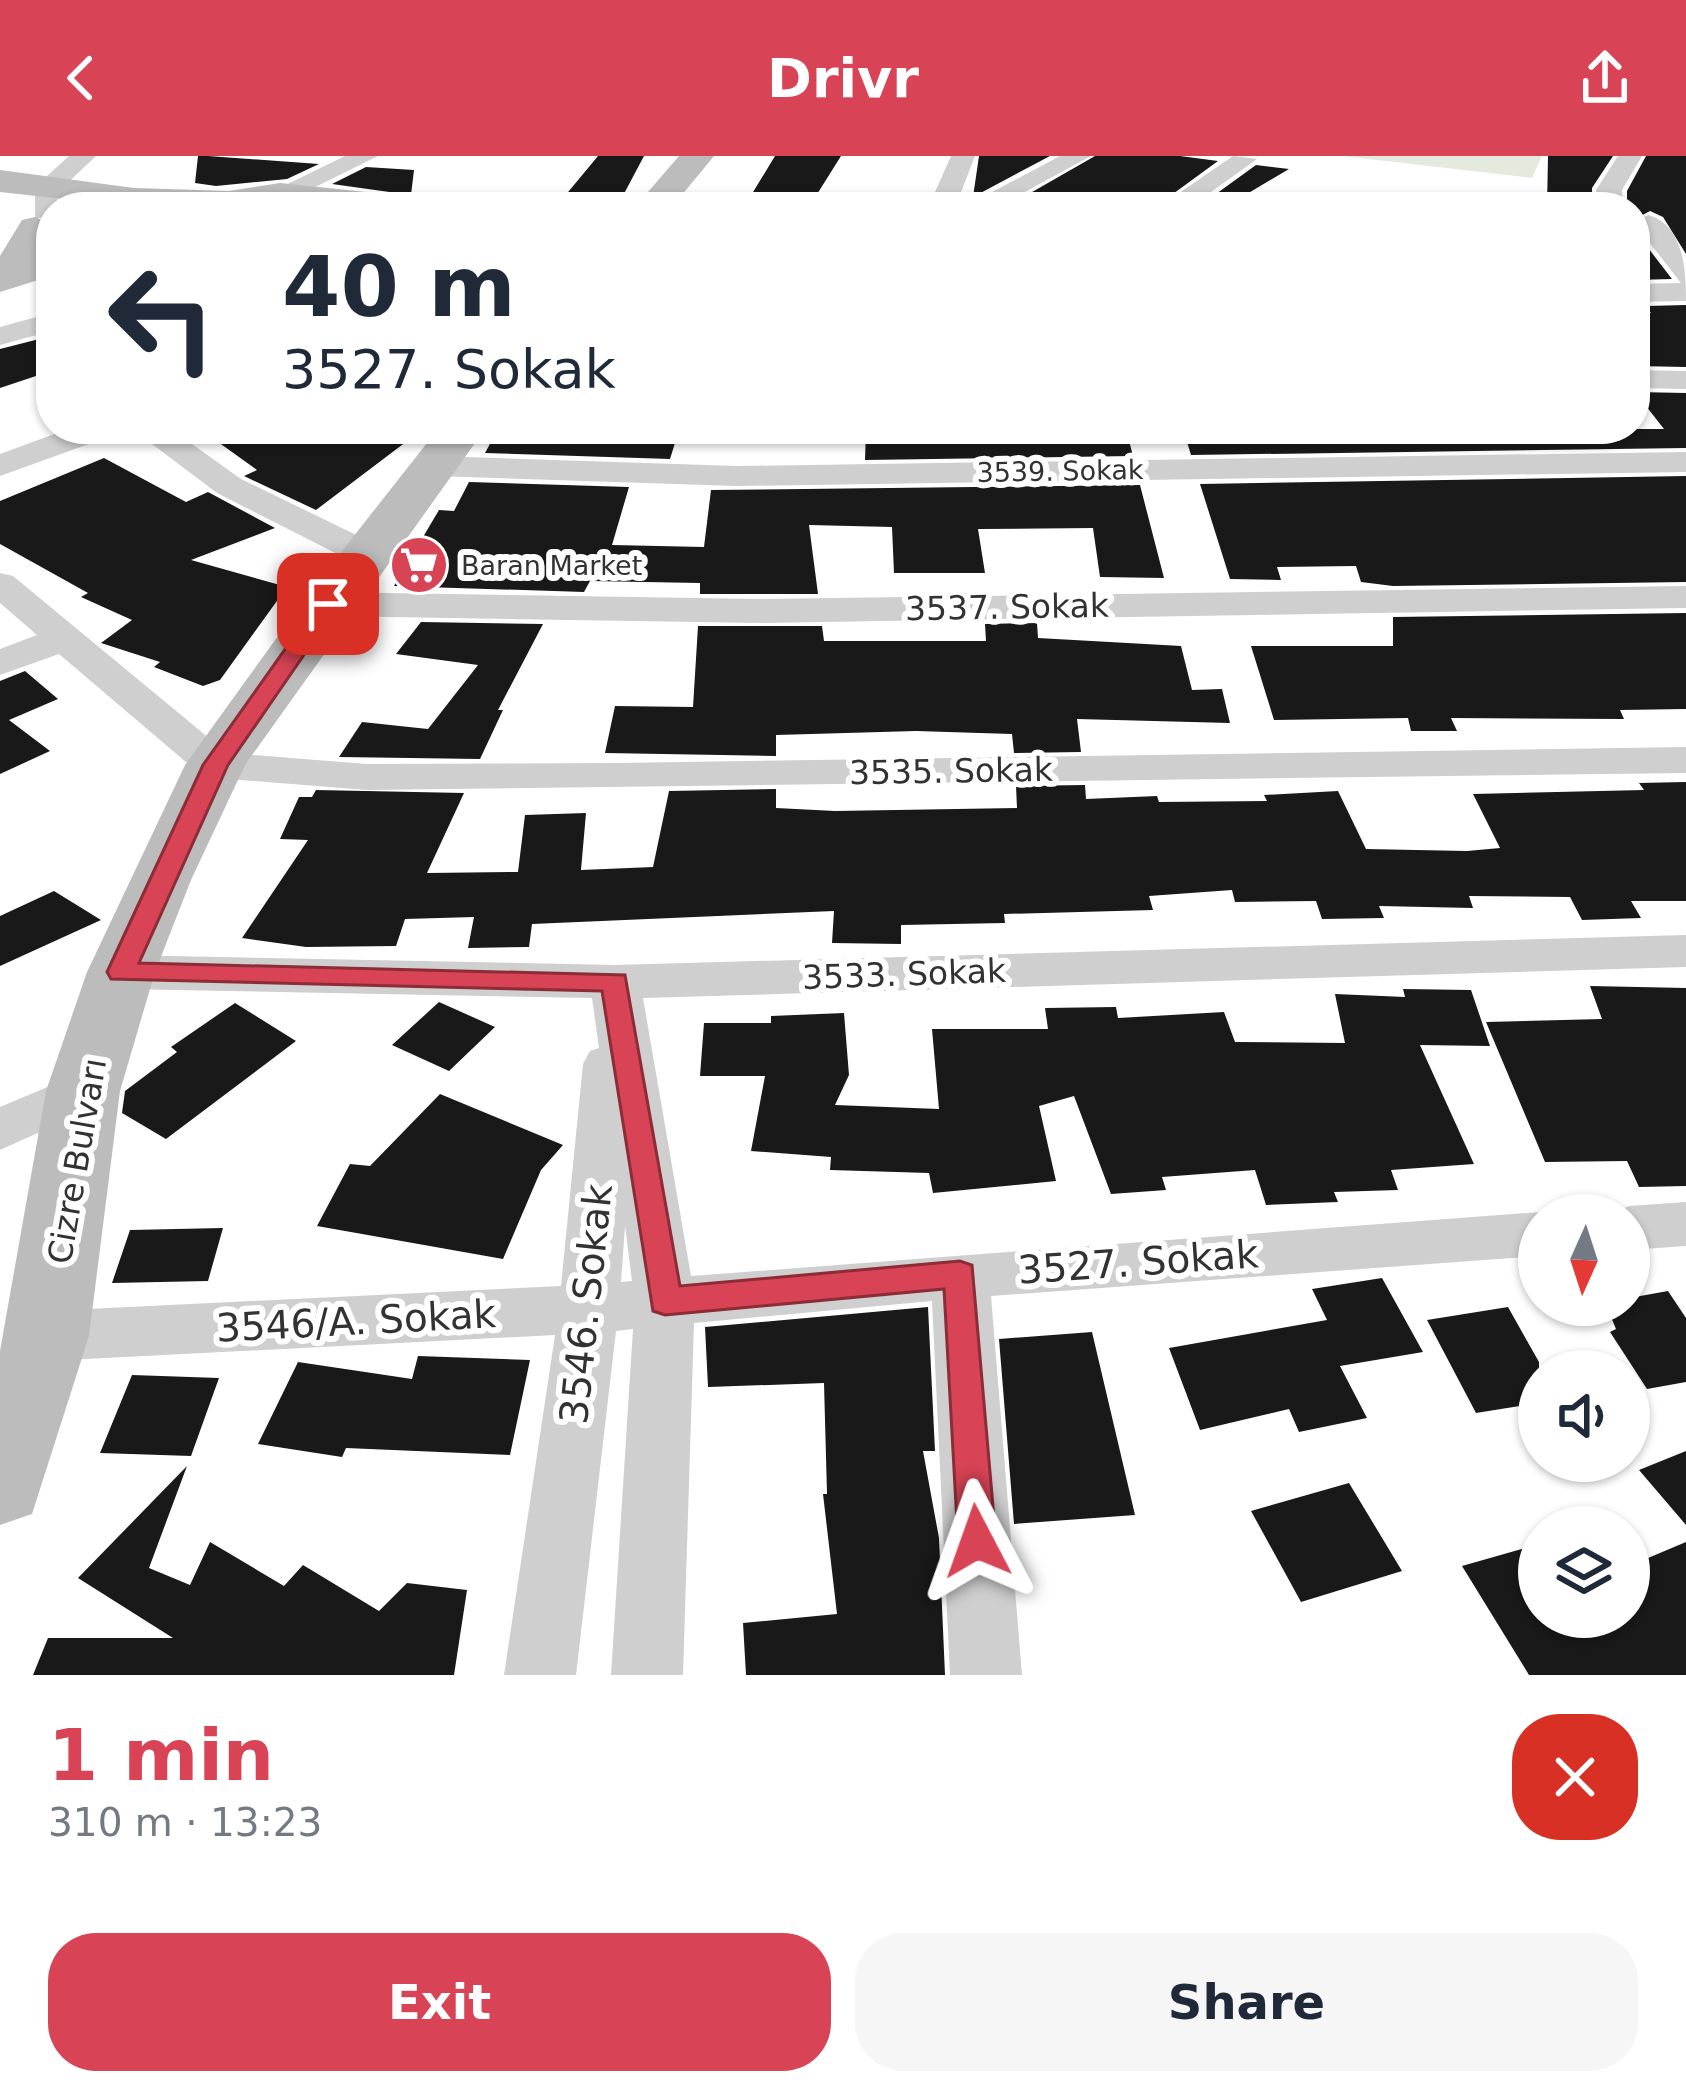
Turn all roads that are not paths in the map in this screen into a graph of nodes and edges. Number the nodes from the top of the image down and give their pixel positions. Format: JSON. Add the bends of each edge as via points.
{"nodes":[{"id":1,"x":84,"y":156,"type":"edge"},
{"id":2,"x":698,"y":156,"type":"edge"},
{"id":3,"x":963,"y":156,"type":"edge"},
{"id":4,"x":1078,"y":156,"type":"edge"},
{"id":5,"x":1630,"y":156,"type":"edge"},
{"id":6,"x":362,"y":157,"type":"edge"},
{"id":7,"x":1245,"y":159,"type":"edge"},
{"id":8,"x":0,"y":181,"type":"edge"},
{"id":9,"x":63,"y":192,"type":"edge"},
{"id":10,"x":284,"y":192,"type":"edge"},
{"id":11,"x":666,"y":192,"type":"edge"},
{"id":12,"x":948,"y":192,"type":"edge"},
{"id":13,"x":1007,"y":192,"type":"edge"},
{"id":14,"x":1195,"y":192,"type":"edge"},
{"id":15,"x":1609,"y":192,"type":"edge"},
{"id":16,"x":0,"y":207,"type":"edge"},
{"id":17,"x":36,"y":212,"type":"edge"},
{"id":18,"x":36,"y":217,"type":"edge"},
{"id":19,"x":1650,"y":223,"type":"edge"},
{"id":20,"x":1686,"y":223,"type":"edge"},
{"id":21,"x":1650,"y":233,"type":"edge"},
{"id":22,"x":36,"y":234,"type":"edge"},
{"id":23,"x":1686,"y":276,"type":"edge"},
{"id":24,"x":2,"y":282,"type":"edge"},
{"id":25,"x":1650,"y":292,"type":"edge"},
{"id":26,"x":1686,"y":292,"type":"edge"},
{"id":27,"x":36,"y":326,"type":"edge"},
{"id":28,"x":0,"y":336,"type":"edge"},
{"id":29,"x":1650,"y":379,"type":"edge"},
{"id":30,"x":1686,"y":380,"type":"edge"},
{"id":31,"x":59,"y":444,"type":"edge"},
{"id":32,"x":170,"y":444,"type":"edge"},
{"id":33,"x":448,"y":448,"type":"edge"},
{"id":34,"x":1686,"y":462,"type":"edge"},
{"id":35,"x":0,"y":466,"type":"edge"},
{"id":36,"x":347,"y":579,"type":"junction"},
{"id":37,"x":0,"y":584,"type":"edge"},
{"id":38,"x":1686,"y":597,"type":"edge"},
{"id":39,"x":62,"y":639,"type":"junction"},
{"id":40,"x":0,"y":663,"type":"edge"},
{"id":41,"x":1686,"y":760,"type":"edge"},
{"id":42,"x":215,"y":765,"type":"junction"},
{"id":43,"x":1686,"y":951,"type":"edge"},
{"id":44,"x":121,"y":972,"type":"junction"},
{"id":45,"x":615,"y":982,"type":"junction"},
{"id":46,"x":82,"y":1091,"type":"junction"},
{"id":47,"x":0,"y":1130,"type":"edge"},
{"id":48,"x":1686,"y":1224,"type":"edge"},
{"id":49,"x":1650,"y":1227,"type":"edge"},
{"id":50,"x":1518,"y":1235,"type":"edge"},
{"id":51,"x":960,"y":1275,"type":"junction"},
{"id":52,"x":665,"y":1301,"type":"junction"},
{"id":53,"x":589,"y":1309,"type":"junction"},
{"id":54,"x":47,"y":1336,"type":"junction"},
{"id":55,"x":0,"y":1486,"type":"edge"},
{"id":56,"x":540,"y":1675,"type":"edge"},
{"id":57,"x":646,"y":1675,"type":"edge"},
{"id":58,"x":986,"y":1675,"type":"edge"}],
"edges":[{"from":1,"to":9,"type":"street"},
{"from":2,"to":11,"type":"main road"},
{"from":3,"to":12,"type":"street"},
{"from":4,"to":13,"type":"street"},
{"from":5,"to":15,"type":"street"},
{"from":6,"to":10,"type":"street"},
{"from":7,"to":14,"type":"street"},
{"from":8,"to":17,"type":"main road"},
{"from":16,"to":18,"type":"main road"},
{"from":19,"to":20,"type":"street"},
{"from":21,"to":23,"type":"street"},
{"from":22,"to":24,"type":"main road"},
{"from":25,"to":26,"type":"street"},
{"from":27,"to":28,"type":"street"},
{"from":29,"to":30,"type":"street"},
{"from":31,"to":35,"type":"street"},
{"from":32,"to":36,"type":"street"},
{"from":33,"to":34,"type":"street","name":"3539. Sokak","via":[[737,476]]},
{"from":33,"to":36,"type":"main road","name":"Cizre Bulvarı"},
{"from":36,"to":38,"type":"street","name":"3537. Sokak","via":[[760,611]]},
{"from":36,"to":42,"type":"main road","name":"Cizre Bulvarı"},
{"from":37,"to":39,"type":"street"},
{"from":39,"to":40,"type":"street"},
{"from":39,"to":42,"type":"street"},
{"from":41,"to":42,"type":"street","name":"3535. Sokak","via":[[367,777]]},
{"from":42,"to":44,"type":"main road","name":"Cizre Bulvarı"},
{"from":43,"to":45,"type":"street","name":"3533. Sokak"},
{"from":44,"to":45,"type":"street","name":"3533. Sokak"},
{"from":44,"to":46,"type":"main road","name":"Cizre Bulvarı"},
{"from":45,"to":52,"type":"street","name":"3546. Sokak"},
{"from":45,"to":53,"type":"street","name":"3546. Sokak"},
{"from":46,"to":47,"type":"street"},
{"from":46,"to":54,"type":"main road","name":"Cizre Bulvarı"},
{"from":48,"to":49,"type":"street"},
{"from":50,"to":51,"type":"street","name":"3527. Sokak"},
{"from":51,"to":52,"type":"street","name":"3527. Sokak"},
{"from":51,"to":58,"type":"street"},
{"from":52,"to":53,"type":"street","name":"3546/A. Sokak"},
{"from":52,"to":57,"type":"street","name":"3546. Sokak"},
{"from":53,"to":54,"type":"street","name":"3546/A. Sokak"},
{"from":53,"to":56,"type":"street","name":"3546. Sokak"},
{"from":54,"to":55,"type":"main road","name":"Cizre Bulvarı"}]}
